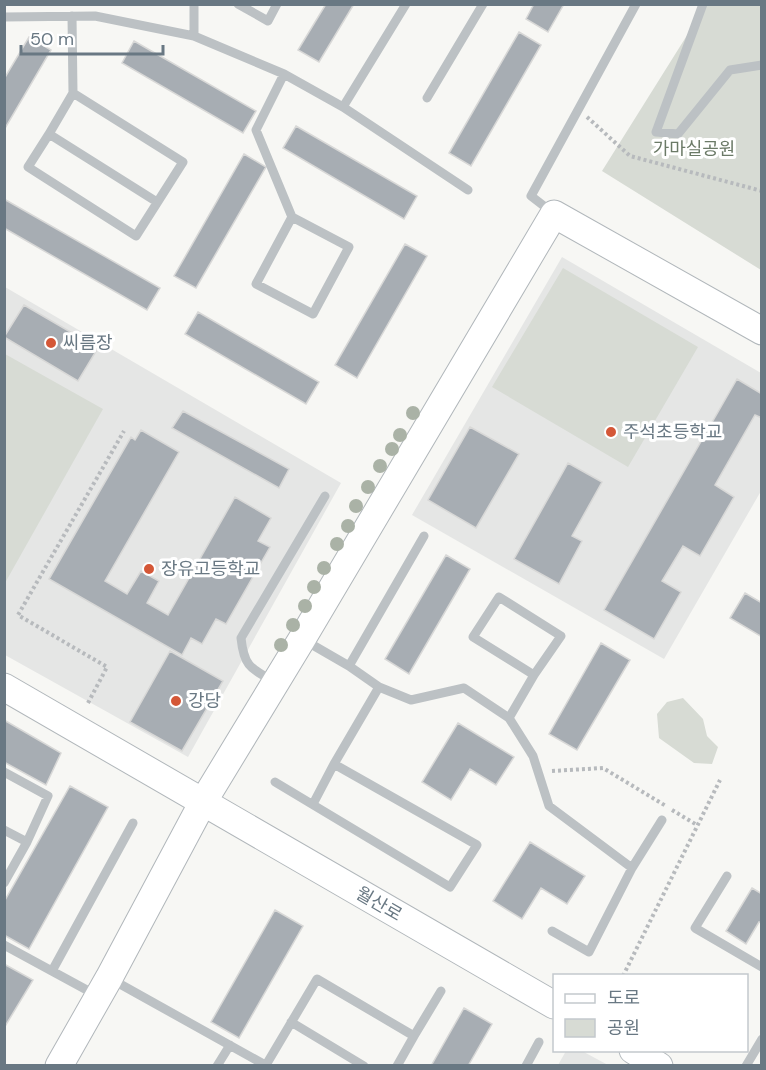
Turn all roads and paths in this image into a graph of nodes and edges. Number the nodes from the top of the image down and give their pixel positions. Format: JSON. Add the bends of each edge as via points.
{"nodes":[{"id":1,"x":95,"y":4,"type":"edge"},
{"id":2,"x":194,"y":4,"type":"edge"},
{"id":3,"x":238,"y":4,"type":"edge"},
{"id":4,"x":277,"y":4,"type":"edge"},
{"id":5,"x":406,"y":4,"type":"edge"},
{"id":6,"x":483,"y":4,"type":"edge"},
{"id":7,"x":636,"y":4,"type":"edge"},
{"id":8,"x":703,"y":4,"type":"edge"},
{"id":9,"x":72,"y":16,"type":"junction"},
{"id":10,"x":95,"y":16,"type":"junction"},
{"id":11,"x":4,"y":17,"type":"edge"},
{"id":12,"x":194,"y":36,"type":"junction"},
{"id":13,"x":762,"y":65,"type":"edge"},
{"id":14,"x":284,"y":74,"type":"junction"},
{"id":15,"x":73,"y":93,"type":"junction"},
{"id":16,"x":427,"y":98,"type":"dead end"},
{"id":17,"x":343,"y":107,"type":"junction"},
{"id":18,"x":578,"y":109,"type":"junction"},
{"id":19,"x":49,"y":134,"type":"junction"},
{"id":20,"x":468,"y":190,"type":"dead end"},
{"id":21,"x":762,"y":191,"type":"edge"},
{"id":22,"x":157,"y":202,"type":"junction"},
{"id":23,"x":554,"y":214,"type":"junction"},
{"id":24,"x":292,"y":217,"type":"junction"},
{"id":25,"x":762,"y":331,"type":"edge"},
{"id":26,"x":124,"y":431,"type":"dead end"},
{"id":27,"x":325,"y":496,"type":"dead end"},
{"id":28,"x":424,"y":536,"type":"dead end"},
{"id":29,"x":302,"y":639,"type":"junction"},
{"id":30,"x":349,"y":666,"type":"junction"},
{"id":31,"x":534,"y":675,"type":"junction"},
{"id":32,"x":276,"y":683,"type":"junction"},
{"id":33,"x":4,"y":687,"type":"edge"},
{"id":34,"x":379,"y":687,"type":"junction"},
{"id":35,"x":88,"y":703,"type":"dead end"},
{"id":36,"x":509,"y":718,"type":"junction"},
{"id":37,"x":334,"y":764,"type":"junction"},
{"id":38,"x":551,"y":771,"type":"dead end"},
{"id":39,"x":4,"y":772,"type":"edge"},
{"id":40,"x":720,"y":780,"type":"dead end"},
{"id":41,"x":275,"y":782,"type":"dead end"},
{"id":42,"x":202,"y":802,"type":"junction"},
{"id":43,"x":313,"y":804,"type":"junction"},
{"id":44,"x":662,"y":820,"type":"dead end"},
{"id":45,"x":133,"y":823,"type":"dead end"},
{"id":46,"x":697,"y":825,"type":"junction"},
{"id":47,"x":4,"y":831,"type":"edge"},
{"id":48,"x":27,"y":842,"type":"junction"},
{"id":49,"x":632,"y":868,"type":"junction"},
{"id":50,"x":727,"y":876,"type":"dead end"},
{"id":51,"x":4,"y":883,"type":"edge"},
{"id":52,"x":552,"y":931,"type":"dead end"},
{"id":53,"x":4,"y":945,"type":"edge"},
{"id":54,"x":762,"y":967,"type":"edge"},
{"id":55,"x":52,"y":970,"type":"junction"},
{"id":56,"x":623,"y":974,"type":"edge"},
{"id":57,"x":104,"y":987,"type":"junction"},
{"id":58,"x":441,"y":991,"type":"dead end"},
{"id":59,"x":553,"y":1004,"type":"edge"},
{"id":60,"x":291,"y":1022,"type":"junction"},
{"id":61,"x":414,"y":1036,"type":"junction"},
{"id":62,"x":762,"y":1039,"type":"edge"},
{"id":63,"x":539,"y":1042,"type":"dead end"},
{"id":64,"x":230,"y":1045,"type":"junction"},
{"id":65,"x":636,"y":1052,"type":"edge"},
{"id":66,"x":59,"y":1065,"type":"edge"},
{"id":67,"x":217,"y":1065,"type":"edge"},
{"id":68,"x":266,"y":1065,"type":"edge"},
{"id":69,"x":364,"y":1065,"type":"edge"},
{"id":70,"x":397,"y":1065,"type":"edge"},
{"id":71,"x":526,"y":1065,"type":"edge"},
{"id":72,"x":659,"y":1065,"type":"edge"},
{"id":73,"x":746,"y":1065,"type":"edge"}],
"edges":[{"from":1,"to":10,"type":"lane"},
{"from":2,"to":12,"type":"lane"},
{"from":3,"to":4,"type":"lane","via":[[268,21]]},
{"from":5,"to":17,"type":"lane"},
{"from":6,"to":16,"type":"lane"},
{"from":7,"to":18,"type":"lane"},
{"from":8,"to":13,"type":"lane","via":[[656,132],[678,134],[730,70]]},
{"from":9,"to":10,"type":"lane"},
{"from":9,"to":11,"type":"lane"},
{"from":9,"to":15,"type":"lane"},
{"from":10,"to":12,"type":"lane"},
{"from":12,"to":14,"type":"lane"},
{"from":14,"to":17,"type":"lane"},
{"from":14,"to":24,"type":"lane","via":[[256,130]]},
{"from":15,"to":19,"type":"lane"},
{"from":15,"to":22,"type":"lane","via":[[183,162]]},
{"from":17,"to":20,"type":"lane"},
{"from":18,"to":21,"type":"path","via":[[630,156]]},
{"from":18,"to":23,"type":"lane","via":[[531,196]]},
{"from":19,"to":22,"type":"lane"},
{"from":19,"to":22,"type":"lane","via":[[28,167],[136,236]]},
{"from":23,"to":25,"type":"street"},
{"from":23,"to":29,"type":"street"},
{"from":24,"to":24,"type":"lane","via":[[256,284],[313,314],[349,247]]},
{"from":26,"to":35,"type":"path","via":[[18,615],[107,667]]},
{"from":27,"to":32,"type":"lane","via":[[241,638],[243,656],[253,669]]},
{"from":28,"to":30,"type":"lane"},
{"from":29,"to":30,"type":"lane"},
{"from":29,"to":32,"type":"street"},
{"from":30,"to":34,"type":"lane"},
{"from":31,"to":31,"type":"lane","via":[[561,636],[499,597],[472,637]]},
{"from":31,"to":36,"type":"lane"},
{"from":32,"to":42,"type":"street"},
{"from":33,"to":42,"type":"street","name":"월산로"},
{"from":34,"to":36,"type":"lane","via":[[411,700],[464,688]]},
{"from":34,"to":37,"type":"lane"},
{"from":36,"to":49,"type":"lane","via":[[533,756],[549,806]]},
{"from":37,"to":43,"type":"lane"},
{"from":37,"to":43,"type":"lane","via":[[477,845],[450,887]]},
{"from":38,"to":46,"type":"path","via":[[603,768]]},
{"from":39,"to":48,"type":"lane","via":[[48,796]]},
{"from":40,"to":46,"type":"path"},
{"from":41,"to":43,"type":"lane"},
{"from":42,"to":57,"type":"street"},
{"from":42,"to":59,"type":"street","name":"월산로"},
{"from":44,"to":49,"type":"lane"},
{"from":45,"to":55,"type":"lane"},
{"from":46,"to":56,"type":"path"},
{"from":47,"to":48,"type":"lane"},
{"from":48,"to":51,"type":"lane"},
{"from":49,"to":52,"type":"lane","via":[[590,952]]},
{"from":50,"to":54,"type":"lane","via":[[695,928]]},
{"from":53,"to":55,"type":"lane"},
{"from":55,"to":57,"type":"lane"},
{"from":57,"to":64,"type":"lane"},
{"from":57,"to":66,"type":"street"},
{"from":58,"to":61,"type":"lane"},
{"from":60,"to":61,"type":"lane","via":[[317,979]]},
{"from":60,"to":68,"type":"lane"},
{"from":60,"to":69,"type":"lane"},
{"from":61,"to":70,"type":"lane"},
{"from":62,"to":73,"type":"lane"},
{"from":63,"to":71,"type":"lane"},
{"from":64,"to":67,"type":"lane"},
{"from":64,"to":68,"type":"lane"},
{"from":65,"to":72,"type":"street"}]}
